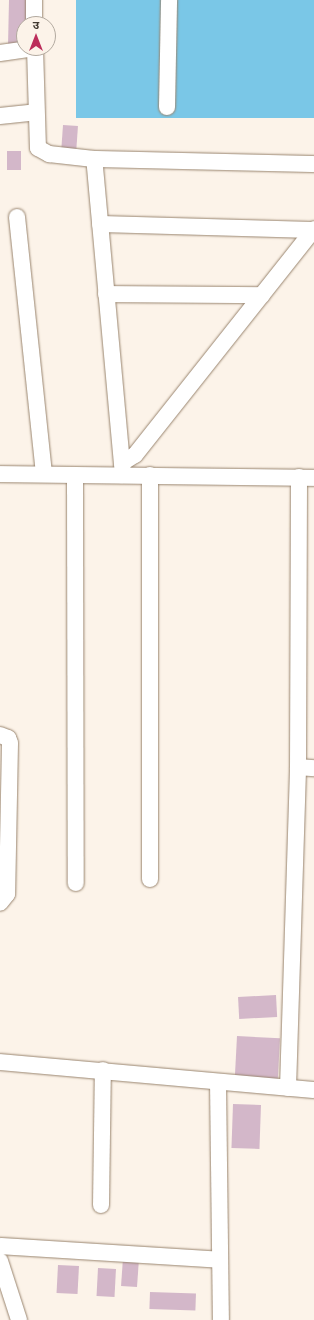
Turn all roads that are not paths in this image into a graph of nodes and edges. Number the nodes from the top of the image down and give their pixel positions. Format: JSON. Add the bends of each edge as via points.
{"nodes":[{"id":1,"x":34,"y":0,"type":"edge"},
{"id":2,"x":169,"y":0,"type":"edge"},
{"id":3,"x":34,"y":16,"type":"edge"},
{"id":4,"x":16,"y":50,"type":"edge"},
{"id":5,"x":0,"y":52,"type":"edge"},
{"id":6,"x":35,"y":56,"type":"edge"},
{"id":7,"x":167,"y":107,"type":"dead end"},
{"id":8,"x":36,"y":112,"type":"junction"},
{"id":9,"x":0,"y":116,"type":"edge"},
{"id":10,"x":94,"y":159,"type":"junction"},
{"id":11,"x":314,"y":164,"type":"edge"},
{"id":12,"x":17,"y":217,"type":"dead end"},
{"id":13,"x":100,"y":224,"type":"junction"},
{"id":14,"x":314,"y":229,"type":"edge"},
{"id":15,"x":106,"y":294,"type":"junction"},
{"id":16,"x":262,"y":295,"type":"junction"},
{"id":17,"x":122,"y":469,"type":"junction"},
{"id":18,"x":0,"y":474,"type":"edge"},
{"id":19,"x":44,"y":474,"type":"junction"},
{"id":20,"x":75,"y":475,"type":"junction"},
{"id":21,"x":150,"y":475,"type":"junction"},
{"id":22,"x":306,"y":477,"type":"edge"},
{"id":23,"x":0,"y":735,"type":"edge"},
{"id":24,"x":298,"y":767,"type":"junction"},
{"id":25,"x":314,"y":768,"type":"edge"},
{"id":26,"x":4,"y":811,"type":"edge"},
{"id":27,"x":150,"y":879,"type":"dead end"},
{"id":28,"x":76,"y":883,"type":"dead end"},
{"id":29,"x":0,"y":903,"type":"edge"},
{"id":30,"x":0,"y":1062,"type":"edge"},
{"id":31,"x":103,"y":1070,"type":"junction"},
{"id":32,"x":218,"y":1082,"type":"junction"},
{"id":33,"x":288,"y":1088,"type":"junction"},
{"id":34,"x":314,"y":1090,"type":"edge"},
{"id":35,"x":101,"y":1205,"type":"dead end"},
{"id":36,"x":0,"y":1246,"type":"edge"},
{"id":37,"x":220,"y":1260,"type":"junction"},
{"id":38,"x":0,"y":1261,"type":"edge"},
{"id":39,"x":19,"y":1320,"type":"edge"},
{"id":40,"x":221,"y":1320,"type":"edge"}],
"edges":[{"from":1,"to":3,"type":"street"},
{"from":2,"to":7,"type":"street"},
{"from":4,"to":5,"type":"street"},
{"from":6,"to":8,"type":"street"},
{"from":8,"to":9,"type":"street"},
{"from":8,"to":10,"type":"street","via":[[36,142],[42,152]]},
{"from":10,"to":11,"type":"street"},
{"from":10,"to":13,"type":"street"},
{"from":12,"to":19,"type":"street"},
{"from":13,"to":14,"type":"street"},
{"from":13,"to":15,"type":"street"},
{"from":14,"to":16,"type":"street"},
{"from":15,"to":16,"type":"street"},
{"from":15,"to":17,"type":"street"},
{"from":16,"to":17,"type":"street"},
{"from":17,"to":20,"type":"street"},
{"from":17,"to":21,"type":"street"},
{"from":18,"to":19,"type":"street"},
{"from":19,"to":20,"type":"street"},
{"from":20,"to":28,"type":"street"},
{"from":21,"to":22,"type":"street"},
{"from":21,"to":27,"type":"street"},
{"from":22,"to":24,"type":"street"},
{"from":23,"to":26,"type":"street","via":[[8,738],[10,744]]},
{"from":24,"to":25,"type":"street"},
{"from":24,"to":33,"type":"street"},
{"from":26,"to":29,"type":"street","via":[[7,894]]},
{"from":30,"to":31,"type":"street"},
{"from":31,"to":32,"type":"street"},
{"from":31,"to":35,"type":"street"},
{"from":32,"to":33,"type":"street"},
{"from":32,"to":37,"type":"street"},
{"from":33,"to":34,"type":"street"},
{"from":36,"to":37,"type":"street"},
{"from":37,"to":40,"type":"street"},
{"from":38,"to":39,"type":"street"}]}
